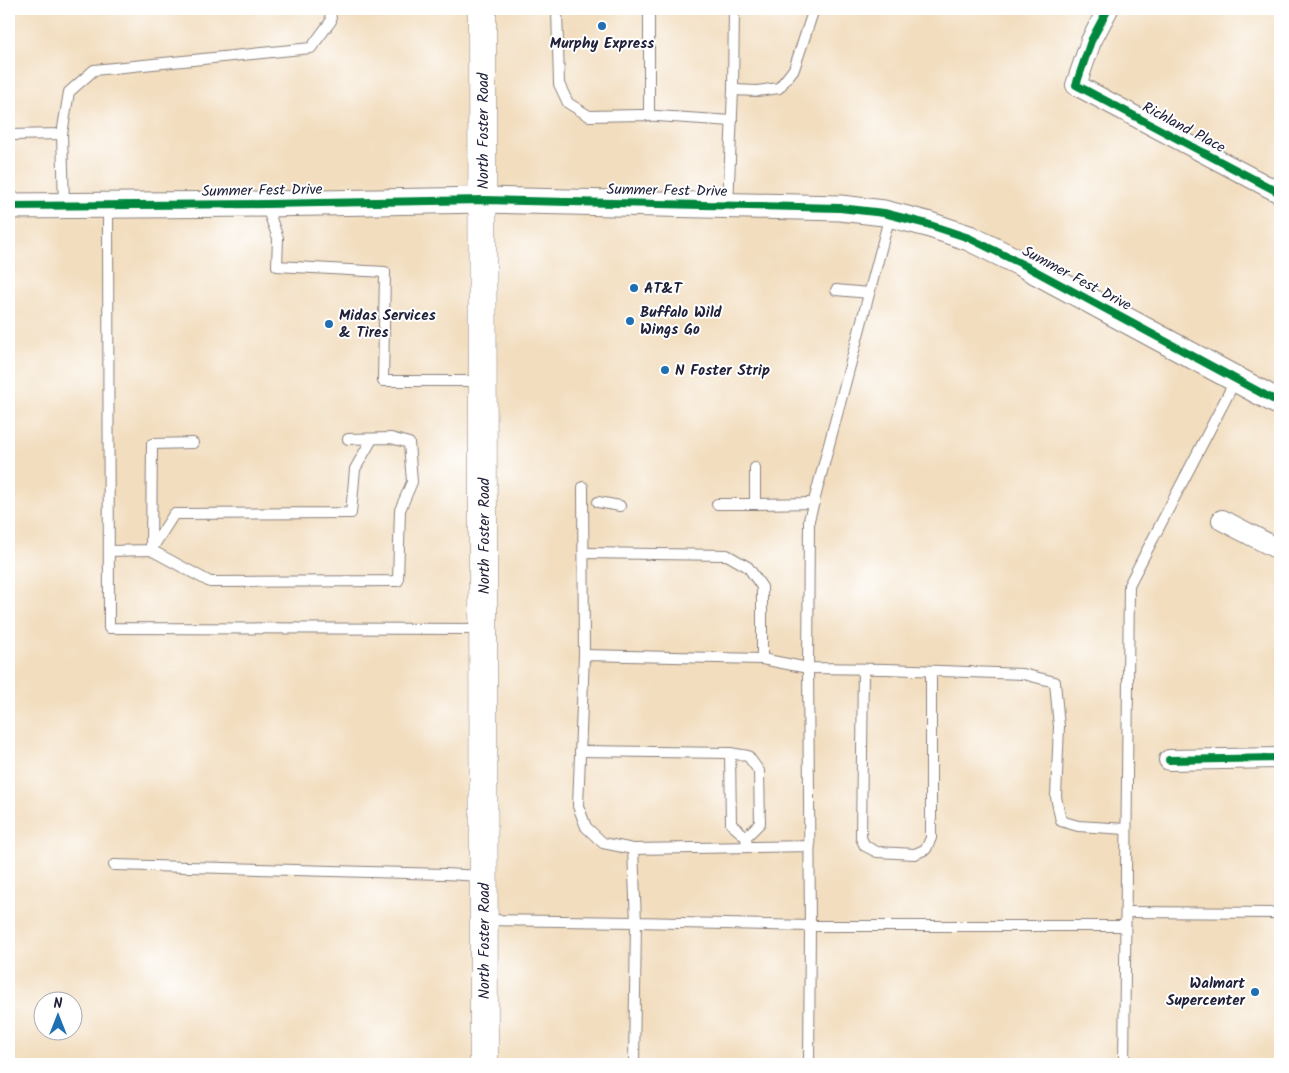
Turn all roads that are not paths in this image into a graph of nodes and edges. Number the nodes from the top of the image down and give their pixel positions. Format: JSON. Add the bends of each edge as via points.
{"nodes":[{"id":1,"x":330,"y":9,"type":"edge"},
{"id":2,"x":482,"y":9,"type":"edge"},
{"id":3,"x":557,"y":9,"type":"edge"},
{"id":4,"x":649,"y":9,"type":"edge"},
{"id":5,"x":734,"y":9,"type":"edge"},
{"id":6,"x":814,"y":9,"type":"edge"},
{"id":7,"x":1108,"y":9,"type":"edge"},
{"id":8,"x":733,"y":90,"type":"junction"},
{"id":9,"x":649,"y":116,"type":"junction"},
{"id":10,"x":732,"y":120,"type":"junction"},
{"id":11,"x":62,"y":134,"type":"junction"},
{"id":12,"x":9,"y":135,"type":"edge"},
{"id":13,"x":1280,"y":193,"type":"edge"},
{"id":14,"x":484,"y":200,"type":"junction"},
{"id":15,"x":266,"y":204,"type":"junction"},
{"id":16,"x":108,"y":205,"type":"junction"},
{"id":17,"x":728,"y":205,"type":"junction"},
{"id":18,"x":9,"y":206,"type":"edge"},
{"id":19,"x":64,"y":206,"type":"junction"},
{"id":20,"x":890,"y":215,"type":"junction"},
{"id":21,"x":836,"y":290,"type":"dead end"},
{"id":22,"x":869,"y":293,"type":"junction"},
{"id":23,"x":1236,"y":379,"type":"junction"},
{"id":24,"x":484,"y":381,"type":"junction"},
{"id":25,"x":1280,"y":403,"type":"edge"},
{"id":26,"x":348,"y":439,"type":"dead end"},
{"id":27,"x":372,"y":439,"type":"junction"},
{"id":28,"x":193,"y":443,"type":"dead end"},
{"id":29,"x":755,"y":468,"type":"dead end"},
{"id":30,"x":583,"y":488,"type":"dead end"},
{"id":31,"x":598,"y":502,"type":"dead end"},
{"id":32,"x":814,"y":503,"type":"junction"},
{"id":33,"x":717,"y":504,"type":"dead end"},
{"id":34,"x":755,"y":504,"type":"junction"},
{"id":35,"x":620,"y":506,"type":"dead end"},
{"id":36,"x":1222,"y":520,"type":"dead end"},
{"id":37,"x":151,"y":550,"type":"junction"},
{"id":38,"x":1280,"y":550,"type":"edge"},
{"id":39,"x":109,"y":552,"type":"junction"},
{"id":40,"x":584,"y":553,"type":"junction"},
{"id":41,"x":484,"y":629,"type":"junction"},
{"id":42,"x":584,"y":655,"type":"junction"},
{"id":43,"x":762,"y":659,"type":"junction"},
{"id":44,"x":808,"y":668,"type":"junction"},
{"id":45,"x":863,"y":669,"type":"junction"},
{"id":46,"x":932,"y":671,"type":"junction"},
{"id":47,"x":580,"y":751,"type":"junction"},
{"id":48,"x":730,"y":753,"type":"junction"},
{"id":49,"x":1280,"y":758,"type":"edge"},
{"id":50,"x":1169,"y":760,"type":"dead end"},
{"id":51,"x":1126,"y":829,"type":"junction"},
{"id":52,"x":747,"y":842,"type":"junction"},
{"id":53,"x":810,"y":846,"type":"junction"},
{"id":54,"x":633,"y":849,"type":"junction"},
{"id":55,"x":114,"y":865,"type":"dead end"},
{"id":56,"x":484,"y":876,"type":"junction"},
{"id":57,"x":1126,"y":912,"type":"junction"},
{"id":58,"x":1280,"y":913,"type":"edge"},
{"id":59,"x":484,"y":920,"type":"junction"},
{"id":60,"x":636,"y":922,"type":"junction"},
{"id":61,"x":810,"y":926,"type":"junction"},
{"id":62,"x":1125,"y":926,"type":"junction"},
{"id":63,"x":484,"y":1064,"type":"edge"},
{"id":64,"x":634,"y":1064,"type":"edge"},
{"id":65,"x":809,"y":1064,"type":"edge"},
{"id":66,"x":1124,"y":1064,"type":"edge"}],
"edges":[{"from":1,"to":11,"type":"lane","via":[[331,21],[311,48],[94,70],[69,92]]},
{"from":2,"to":14,"type":"main road","name":"North Foster Road"},
{"from":3,"to":9,"type":"lane","via":[[559,84],[568,102],[589,116]]},
{"from":4,"to":9,"type":"lane"},
{"from":5,"to":8,"type":"lane"},
{"from":6,"to":8,"type":"lane","via":[[794,69],[779,88]]},
{"from":7,"to":13,"type":"street","name":"Richland Place","via":[[1091,41],[1076,85]]},
{"from":8,"to":10,"type":"lane"},
{"from":9,"to":10,"type":"lane"},
{"from":10,"to":17,"type":"lane"},
{"from":11,"to":12,"type":"lane"},
{"from":11,"to":19,"type":"lane"},
{"from":14,"to":15,"type":"street","name":"Summer Fest Drive"},
{"from":14,"to":17,"type":"street","name":"Summer Fest Drive"},
{"from":14,"to":24,"type":"main road","name":"North Foster Road"},
{"from":15,"to":16,"type":"street","name":"Summer Fest Drive"},
{"from":15,"to":24,"type":"lane","via":[[278,238],[277,266],[385,272],[382,380]]},
{"from":16,"to":19,"type":"street","name":"Summer Fest Drive"},
{"from":16,"to":39,"type":"lane"},
{"from":17,"to":20,"type":"street","name":"Summer Fest Drive","via":[[840,208]]},
{"from":18,"to":19,"type":"street","name":"Summer Fest Drive"},
{"from":20,"to":22,"type":"lane"},
{"from":20,"to":23,"type":"street","name":"Summer Fest Drive","via":[[969,238]]},
{"from":21,"to":22,"type":"lane"},
{"from":22,"to":32,"type":"lane"},
{"from":23,"to":25,"type":"street","name":"Summer Fest Drive"},
{"from":23,"to":51,"type":"lane","via":[[1129,585]]},
{"from":24,"to":41,"type":"main road","name":"North Foster Road"},
{"from":26,"to":27,"type":"lane"},
{"from":27,"to":37,"type":"lane","via":[[355,470],[351,513],[174,514]]},
{"from":27,"to":37,"type":"lane","via":[[391,438],[409,443],[412,482],[400,510],[398,581],[210,582]]},
{"from":28,"to":37,"type":"lane","via":[[152,444]]},
{"from":29,"to":34,"type":"lane"},
{"from":30,"to":40,"type":"lane"},
{"from":31,"to":35,"type":"lane"},
{"from":32,"to":34,"type":"lane"},
{"from":32,"to":44,"type":"lane","via":[[809,520]]},
{"from":33,"to":34,"type":"lane"},
{"from":36,"to":38,"type":"street"},
{"from":37,"to":39,"type":"lane"},
{"from":39,"to":41,"type":"lane","via":[[110,628]]},
{"from":40,"to":42,"type":"lane"},
{"from":40,"to":43,"type":"lane","via":[[727,555],[748,567],[762,587]]},
{"from":41,"to":56,"type":"main road","name":"North Foster Road"},
{"from":42,"to":43,"type":"lane"},
{"from":42,"to":47,"type":"lane"},
{"from":43,"to":44,"type":"lane"},
{"from":44,"to":45,"type":"lane"},
{"from":44,"to":53,"type":"lane"},
{"from":45,"to":46,"type":"lane"},
{"from":45,"to":46,"type":"lane","via":[[861,838],[865,846],[877,852],[915,854],[926,849],[931,838]]},
{"from":46,"to":51,"type":"lane","via":[[1023,674],[1055,682],[1059,727],[1056,797],[1061,821],[1078,826]]},
{"from":47,"to":48,"type":"lane"},
{"from":47,"to":54,"type":"lane","via":[[578,806],[586,827],[603,843]]},
{"from":48,"to":52,"type":"lane","via":[[732,824]]},
{"from":48,"to":52,"type":"lane","via":[[748,756],[759,771],[760,823]]},
{"from":49,"to":50,"type":"street"},
{"from":51,"to":57,"type":"lane"},
{"from":52,"to":53,"type":"lane"},
{"from":52,"to":54,"type":"lane"},
{"from":53,"to":61,"type":"lane"},
{"from":54,"to":60,"type":"lane"},
{"from":55,"to":56,"type":"lane"},
{"from":56,"to":59,"type":"main road","name":"North Foster Road"},
{"from":57,"to":58,"type":"lane"},
{"from":57,"to":62,"type":"lane"},
{"from":59,"to":60,"type":"lane"},
{"from":59,"to":63,"type":"main road","name":"North Foster Road"},
{"from":60,"to":61,"type":"lane"},
{"from":60,"to":64,"type":"lane"},
{"from":61,"to":62,"type":"lane"},
{"from":61,"to":65,"type":"lane"},
{"from":62,"to":66,"type":"lane"}]}
